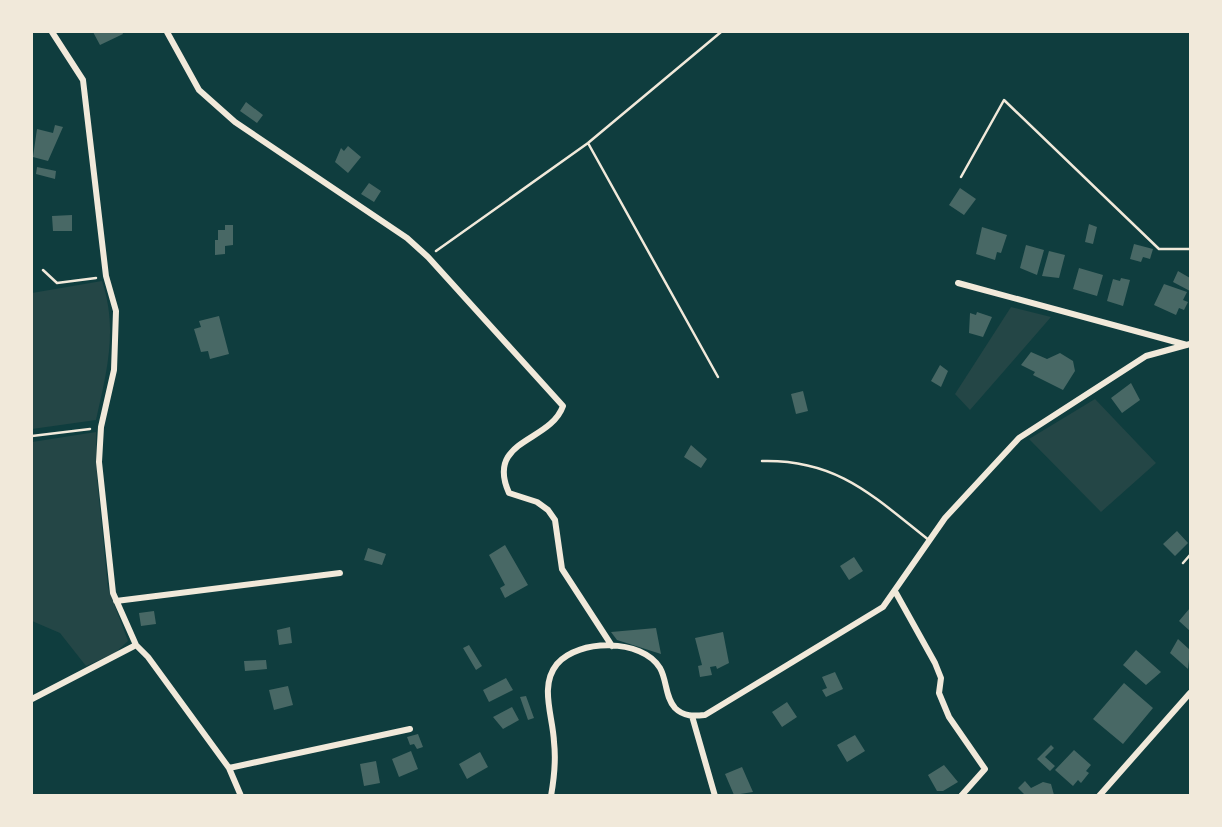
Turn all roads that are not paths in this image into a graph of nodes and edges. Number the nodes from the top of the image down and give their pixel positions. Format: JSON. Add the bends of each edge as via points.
{"nodes":[{"id":1,"x":52,"y":32,"type":"edge"},
{"id":2,"x":167,"y":32,"type":"edge"},
{"id":3,"x":958,"y":283,"type":"dead end"},
{"id":4,"x":1190,"y":345,"type":"edge"},
{"id":5,"x":762,"y":461,"type":"dead end"},
{"id":6,"x":930,"y":541,"type":"junction"},
{"id":7,"x":1191,"y":555,"type":"edge"},
{"id":8,"x":1183,"y":564,"type":"dead end"},
{"id":9,"x":340,"y":573,"type":"dead end"},
{"id":10,"x":895,"y":593,"type":"junction"},
{"id":11,"x":116,"y":601,"type":"junction"},
{"id":12,"x":135,"y":645,"type":"junction"},
{"id":13,"x":612,"y":646,"type":"junction"},
{"id":14,"x":1191,"y":693,"type":"edge"},
{"id":15,"x":32,"y":699,"type":"edge"},
{"id":16,"x":692,"y":716,"type":"junction"},
{"id":17,"x":410,"y":729,"type":"dead end"},
{"id":18,"x":229,"y":768,"type":"junction"},
{"id":19,"x":242,"y":796,"type":"edge"},
{"id":20,"x":551,"y":796,"type":"edge"},
{"id":21,"x":715,"y":796,"type":"edge"},
{"id":22,"x":961,"y":796,"type":"edge"},
{"id":23,"x":1099,"y":796,"type":"edge"}],
"edges":[{"from":1,"to":11,"type":"street","via":[[83,80],[106,276],[116,311],[114,370],[99,462]]},
{"from":2,"to":13,"type":"street","via":[[199,90],[214,106],[428,257],[563,406],[503,462],[502,477],[509,493],[537,502],[555,520],[562,569]]},
{"from":3,"to":4,"type":"street"},
{"from":4,"to":6,"type":"street","via":[[1146,356],[1019,438],[945,518]]},
{"from":5,"to":6,"type":"lane","via":[[793,460],[852,480]]},
{"from":6,"to":10,"type":"street"},
{"from":7,"to":8,"type":"lane"},
{"from":9,"to":11,"type":"street"},
{"from":10,"to":16,"type":"street","via":[[859,622],[705,715]]},
{"from":10,"to":22,"type":"street","via":[[935,663],[941,678],[939,693],[949,717],[985,769]]},
{"from":11,"to":12,"type":"street"},
{"from":12,"to":15,"type":"street"},
{"from":12,"to":18,"type":"street"},
{"from":13,"to":16,"type":"street","via":[[653,659],[676,708]]},
{"from":13,"to":20,"type":"street","via":[[570,654],[549,676],[554,741]]},
{"from":14,"to":23,"type":"street"},
{"from":16,"to":21,"type":"street"},
{"from":17,"to":18,"type":"street"},
{"from":18,"to":19,"type":"street"}]}
